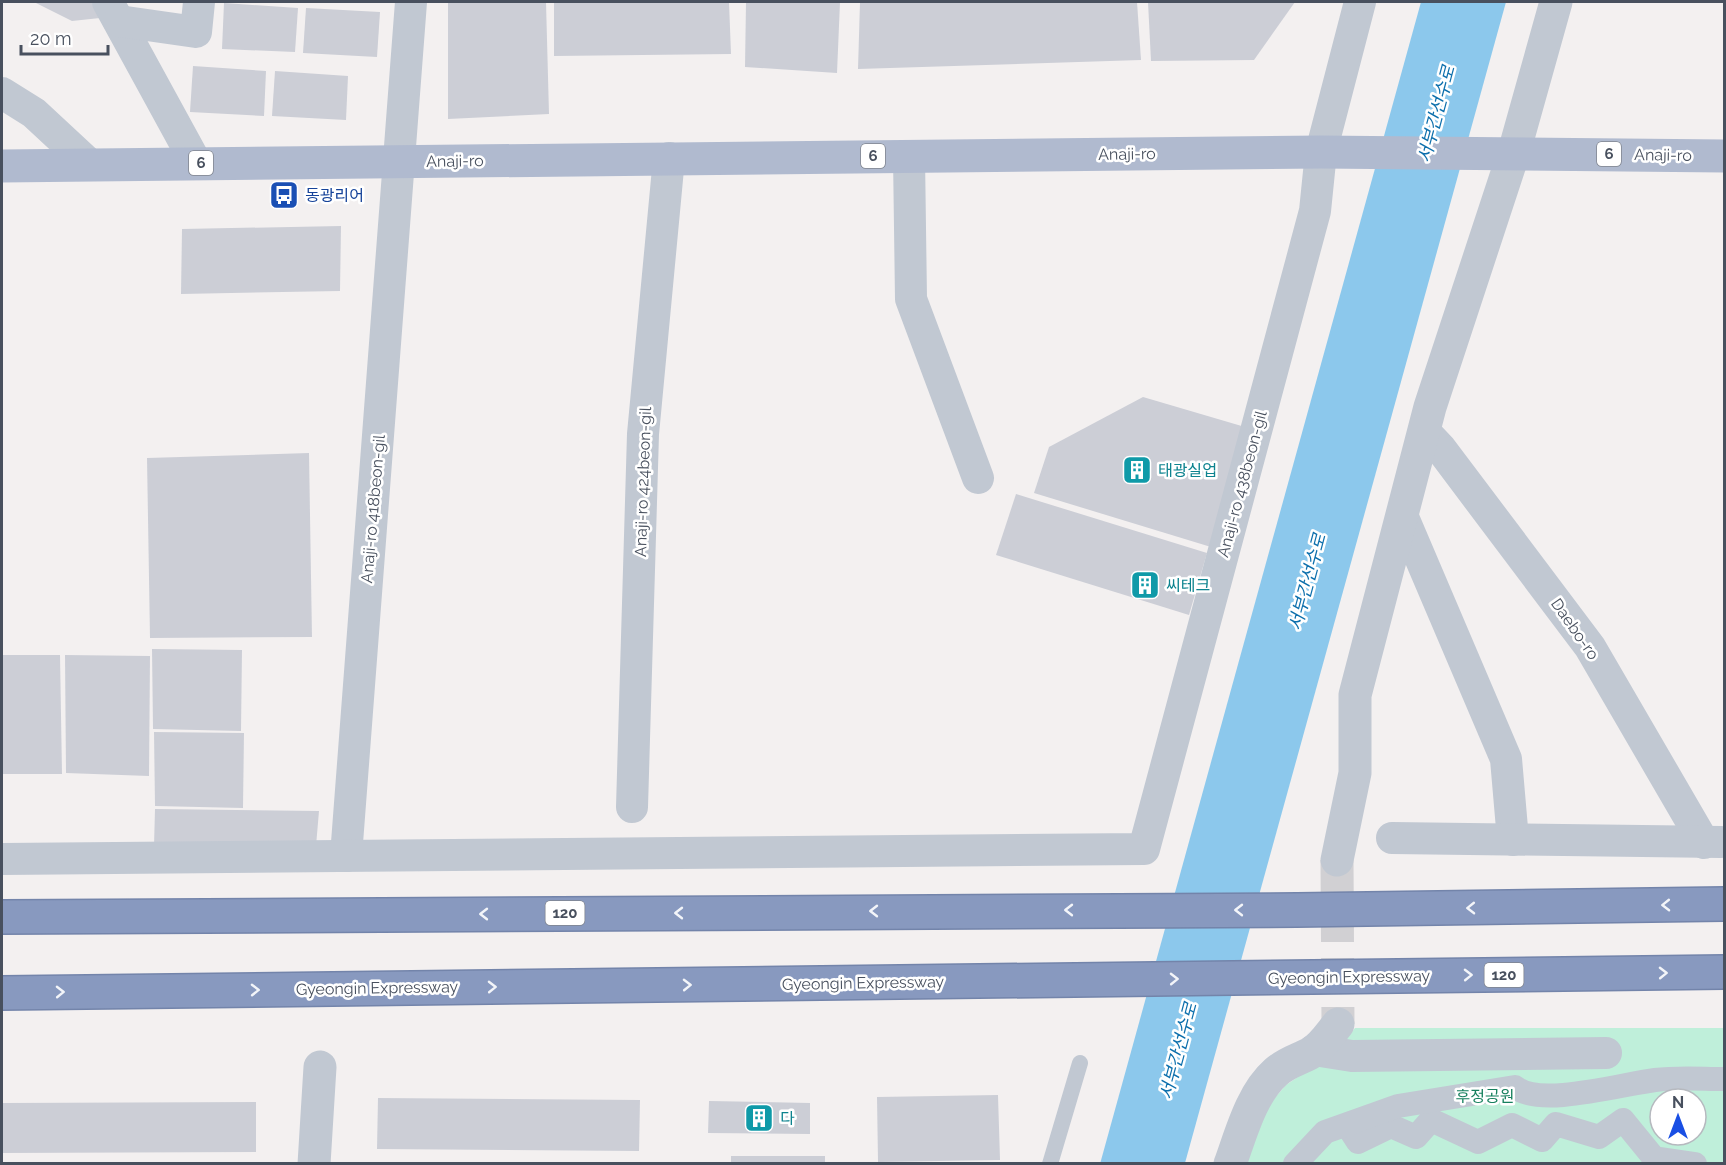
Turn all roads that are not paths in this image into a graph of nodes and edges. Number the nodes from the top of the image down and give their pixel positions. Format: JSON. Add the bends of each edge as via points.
{"nodes":[{"id":1,"x":199,"y":2,"type":"edge"},
{"id":2,"x":411,"y":2,"type":"edge"},
{"id":3,"x":1360,"y":2,"type":"edge"},
{"id":4,"x":1556,"y":2,"type":"edge"},
{"id":5,"x":114,"y":11,"type":"edge"},
{"id":6,"x":2,"y":93,"type":"edge"},
{"id":7,"x":1333,"y":152,"type":"junction"},
{"id":8,"x":1504,"y":152,"type":"junction"},
{"id":9,"x":909,"y":156,"type":"junction"},
{"id":10,"x":1725,"y":156,"type":"edge"},
{"id":11,"x":669,"y":158,"type":"junction"},
{"id":12,"x":401,"y":161,"type":"junction"},
{"id":13,"x":196,"y":163,"type":"junction"},
{"id":14,"x":90,"y":165,"type":"junction"},
{"id":15,"x":2,"y":166,"type":"edge"},
{"id":16,"x":1424,"y":431,"type":"junction"},
{"id":17,"x":978,"y":478,"type":"dead end"},
{"id":18,"x":1402,"y":515,"type":"junction"},
{"id":19,"x":632,"y":807,"type":"dead end"},
{"id":20,"x":1392,"y":838,"type":"dead end"},
{"id":21,"x":1514,"y":840,"type":"junction"},
{"id":22,"x":1714,"y":843,"type":"edge"},
{"id":23,"x":346,"y":856,"type":"junction"},
{"id":24,"x":2,"y":859,"type":"edge"},
{"id":25,"x":1337,"y":860,"type":"tunnel mouth"},
{"id":26,"x":1725,"y":904,"type":"edge"},
{"id":27,"x":2,"y":916,"type":"edge"},
{"id":28,"x":1725,"y":972,"type":"edge"},
{"id":29,"x":2,"y":993,"type":"edge"},
{"id":30,"x":1338,"y":1024,"type":"tunnel mouth"},
{"id":31,"x":1314,"y":1050,"type":"junction"},
{"id":32,"x":1606,"y":1053,"type":"dead end"},
{"id":33,"x":1080,"y":1063,"type":"dead end"},
{"id":34,"x":320,"y":1067,"type":"dead end"},
{"id":35,"x":1725,"y":1079,"type":"edge"},
{"id":36,"x":1347,"y":1125,"type":"junction"},
{"id":37,"x":314,"y":1164,"type":"edge"},
{"id":38,"x":1050,"y":1164,"type":"edge"},
{"id":39,"x":1230,"y":1164,"type":"edge"},
{"id":40,"x":1295,"y":1164,"type":"edge"},
{"id":41,"x":1695,"y":1164,"type":"edge"}],
"edges":[{"from":1,"to":5,"type":"street","via":[[196,32]]},
{"from":2,"to":12,"type":"street","name":"Anaji-ro 418beon-gil"},
{"from":3,"to":7,"type":"street","name":"Anaji-ro 438beon-gil"},
{"from":4,"to":8,"type":"street"},
{"from":5,"to":13,"type":"street"},
{"from":6,"to":14,"type":"street","via":[[34,113]]},
{"from":7,"to":8,"type":"main road","number":"6"},
{"from":7,"to":9,"type":"main road","name":"Anaji-ro","number":"6"},
{"from":7,"to":23,"type":"street","name":"Anaji-ro 438beon-gil","via":[[1144,849]]},
{"from":8,"to":10,"type":"main road","name":"Anaji-ro","number":"6"},
{"from":8,"to":16,"type":"street"},
{"from":9,"to":11,"type":"main road","name":"Anaji-ro","number":"6"},
{"from":9,"to":17,"type":"street","via":[[911,299]]},
{"from":11,"to":12,"type":"main road","name":"Anaji-ro","number":"6"},
{"from":11,"to":19,"type":"street","name":"Anaji-ro 424beon-gil","via":[[643,434]]},
{"from":12,"to":13,"type":"main road","name":"Anaji-ro","number":"6"},
{"from":12,"to":23,"type":"street","name":"Anaji-ro 418beon-gil"},
{"from":13,"to":14,"type":"main road","name":"Anaji-ro","number":"6"},
{"from":14,"to":15,"type":"main road","name":"Anaji-ro","number":"6"},
{"from":16,"to":18,"type":"street"},
{"from":16,"to":22,"type":"street","name":"Daebo-ro","via":[[1590,647]]},
{"from":18,"to":21,"type":"street","via":[[1506,759]]},
{"from":18,"to":25,"type":"street","via":[[1355,695],[1355,773]]},
{"from":20,"to":21,"type":"street"},
{"from":21,"to":22,"type":"street"},
{"from":23,"to":24,"type":"street"},
{"from":26,"to":27,"type":"highway","number":"120","one_way":true,"via":[[1297,910]]},
{"from":29,"to":28,"type":"highway","name":"Gyeongin Expressway","number":"120","one_way":true},
{"from":30,"to":31,"type":"street"},
{"from":31,"to":32,"type":"street","via":[[1352,1056]]},
{"from":31,"to":39,"type":"street","via":[[1290,1062],[1264,1086]]},
{"from":33,"to":38,"type":"lane"},
{"from":34,"to":37,"type":"street"},
{"from":35,"to":36,"type":"street","via":[[1658,1079],[1572,1095],[1522,1093],[1515,1087],[1398,1106]]},
{"from":36,"to":40,"type":"street","via":[[1325,1132]]},
{"from":36,"to":41,"type":"street","via":[[1358,1142],[1391,1126],[1416,1137],[1431,1120],[1478,1142],[1512,1125],[1542,1140],[1556,1124],[1599,1137],[1623,1120],[1654,1158]]}]}
